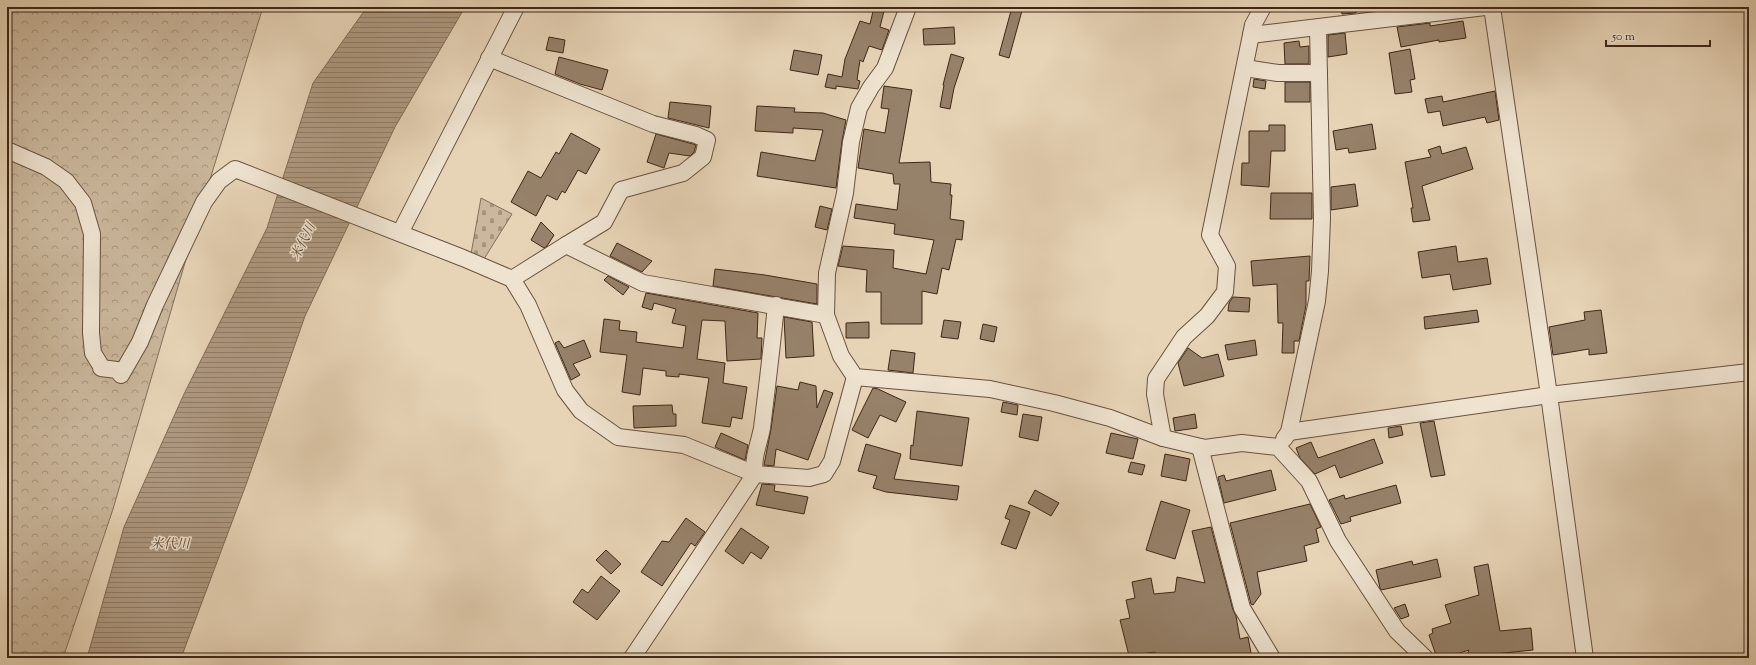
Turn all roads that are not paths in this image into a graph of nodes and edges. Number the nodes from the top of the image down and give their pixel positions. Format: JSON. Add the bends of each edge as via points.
{"nodes":[{"id":1,"x":516,"y":7,"type":"edge"},
{"id":2,"x":908,"y":7,"type":"edge"},
{"id":3,"x":1263,"y":7,"type":"edge"},
{"id":4,"x":1485,"y":7,"type":"edge"},
{"id":5,"x":1492,"y":7,"type":"edge"},
{"id":6,"x":1318,"y":28,"type":"junction"},
{"id":7,"x":1251,"y":35,"type":"junction"},
{"id":8,"x":489,"y":58,"type":"junction"},
{"id":9,"x":1245,"y":68,"type":"junction"},
{"id":10,"x":1319,"y":73,"type":"junction"},
{"id":11,"x":7,"y":150,"type":"edge"},
{"id":12,"x":400,"y":233,"type":"junction"},
{"id":13,"x":566,"y":245,"type":"junction"},
{"id":14,"x":512,"y":279,"type":"junction"},
{"id":15,"x":776,"y":305,"type":"junction"},
{"id":16,"x":826,"y":315,"type":"junction"},
{"id":17,"x":1749,"y":372,"type":"edge"},
{"id":18,"x":855,"y":377,"type":"junction"},
{"id":19,"x":1549,"y":395,"type":"junction"},
{"id":20,"x":1289,"y":432,"type":"junction"},
{"id":21,"x":1163,"y":438,"type":"junction"},
{"id":22,"x":1200,"y":447,"type":"junction"},
{"id":23,"x":1278,"y":447,"type":"junction"},
{"id":24,"x":755,"y":474,"type":"junction"},
{"id":25,"x":632,"y":658,"type":"edge"},
{"id":26,"x":1272,"y":658,"type":"edge"},
{"id":27,"x":1425,"y":658,"type":"edge"},
{"id":28,"x":1585,"y":658,"type":"edge"}],
"edges":[{"from":1,"to":8,"type":"street"},
{"from":2,"to":16,"type":"street","via":[[885,68],[859,108],[851,142],[845,193],[827,273]]},
{"from":3,"to":7,"type":"street","via":[[1253,25]]},
{"from":4,"to":6,"type":"street"},
{"from":5,"to":19,"type":"street"},
{"from":6,"to":7,"type":"street"},
{"from":6,"to":10,"type":"street"},
{"from":7,"to":9,"type":"street"},
{"from":8,"to":12,"type":"street"},
{"from":8,"to":13,"type":"street","via":[[653,124],[706,140],[704,158],[683,173],[621,190],[604,222]]},
{"from":9,"to":10,"type":"street","via":[[1278,74]]},
{"from":9,"to":21,"type":"street","via":[[1210,235],[1228,266],[1225,292],[1207,316],[1184,337],[1156,379],[1154,394]]},
{"from":10,"to":20,"type":"street","via":[[1322,219],[1318,301]]},
{"from":11,"to":12,"type":"street","via":[[46,167],[66,181],[83,203],[92,234],[90,333],[93,353],[101,368],[117,370],[121,375],[140,342],[204,202],[220,181],[235,169]]},
{"from":12,"to":14,"type":"street"},
{"from":13,"to":14,"type":"street"},
{"from":13,"to":15,"type":"street","via":[[643,283]]},
{"from":14,"to":24,"type":"street","via":[[528,305],[565,390],[581,411],[618,437],[684,445]]},
{"from":15,"to":16,"type":"street"},
{"from":15,"to":24,"type":"street","via":[[759,445],[753,463]]},
{"from":16,"to":18,"type":"street","via":[[841,356]]},
{"from":17,"to":19,"type":"street"},
{"from":18,"to":21,"type":"street","via":[[990,389],[1110,418]]},
{"from":18,"to":24,"type":"street","via":[[832,460],[824,474],[809,478]]},
{"from":19,"to":20,"type":"street"},
{"from":19,"to":28,"type":"street"},
{"from":20,"to":23,"type":"street"},
{"from":21,"to":22,"type":"street"},
{"from":22,"to":23,"type":"street","via":[[1242,443]]},
{"from":22,"to":26,"type":"street","via":[[1242,608]]},
{"from":23,"to":27,"type":"street","via":[[1308,481],[1338,541],[1397,631]]},
{"from":24,"to":25,"type":"street"}]}
